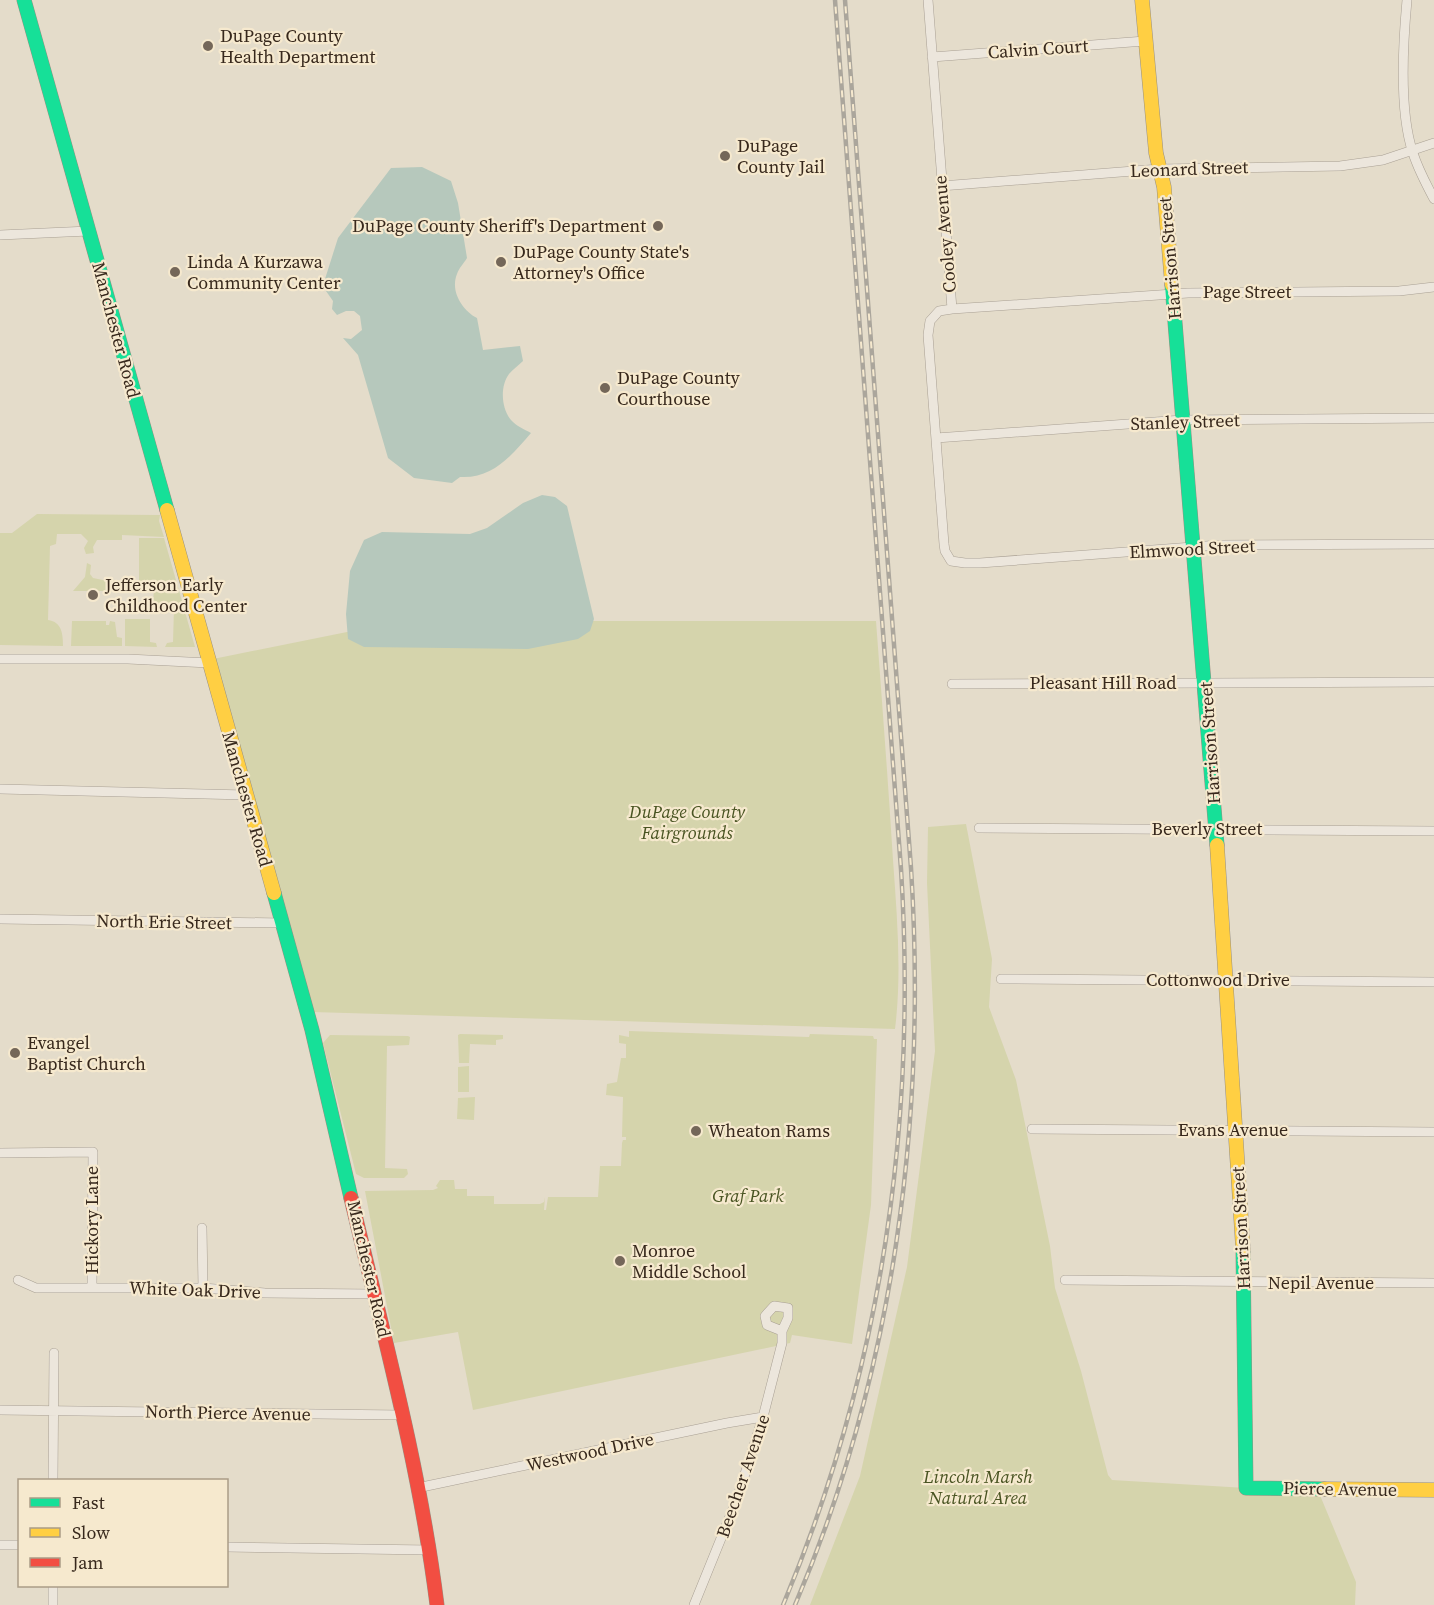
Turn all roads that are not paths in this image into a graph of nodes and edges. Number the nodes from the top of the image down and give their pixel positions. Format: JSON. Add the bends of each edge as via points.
{"nodes":[{"id":1,"x":24,"y":0,"type":"edge"},
{"id":2,"x":928,"y":0,"type":"edge"},
{"id":3,"x":1142,"y":0,"type":"edge"},
{"id":4,"x":1407,"y":0,"type":"edge"},
{"id":5,"x":1145,"y":41,"type":"junction"},
{"id":6,"x":932,"y":57,"type":"junction"},
{"id":7,"x":1434,"y":143,"type":"edge"},
{"id":8,"x":1412,"y":152,"type":"junction"},
{"id":9,"x":1159,"y":169,"type":"junction"},
{"id":10,"x":941,"y":186,"type":"junction"},
{"id":11,"x":1434,"y":199,"type":"edge"},
{"id":12,"x":89,"y":231,"type":"junction"},
{"id":13,"x":0,"y":235,"type":"edge"},
{"id":14,"x":1434,"y":287,"type":"edge"},
{"id":15,"x":1173,"y":294,"type":"junction"},
{"id":16,"x":952,"y":309,"type":"junction"},
{"id":17,"x":1434,"y":418,"type":"edge"},
{"id":18,"x":1182,"y":420,"type":"junction"},
{"id":19,"x":936,"y":438,"type":"junction"},
{"id":20,"x":1434,"y":544,"type":"edge"},
{"id":21,"x":1194,"y":547,"type":"junction"},
{"id":22,"x":951,"y":561,"type":"joint"},
{"id":23,"x":0,"y":659,"type":"edge"},
{"id":24,"x":209,"y":663,"type":"junction"},
{"id":25,"x":1434,"y":682,"type":"edge"},
{"id":26,"x":1205,"y":683,"type":"junction"},
{"id":27,"x":952,"y":684,"type":"dead end"},
{"id":28,"x":0,"y":789,"type":"edge"},
{"id":29,"x":246,"y":795,"type":"junction"},
{"id":30,"x":979,"y":828,"type":"dead end"},
{"id":31,"x":1216,"y":828,"type":"junction"},
{"id":32,"x":1434,"y":831,"type":"edge"},
{"id":33,"x":0,"y":919,"type":"edge"},
{"id":34,"x":282,"y":923,"type":"junction"},
{"id":35,"x":1001,"y":979,"type":"dead end"},
{"id":36,"x":1226,"y":979,"type":"junction"},
{"id":37,"x":1434,"y":982,"type":"edge"},
{"id":38,"x":1032,"y":1129,"type":"dead end"},
{"id":39,"x":1235,"y":1130,"type":"junction"},
{"id":40,"x":1434,"y":1132,"type":"edge"},
{"id":41,"x":0,"y":1153,"type":"edge"},
{"id":42,"x":202,"y":1228,"type":"dead end"},
{"id":43,"x":18,"y":1280,"type":"dead end"},
{"id":44,"x":1065,"y":1280,"type":"dead end"},
{"id":45,"x":1245,"y":1282,"type":"junction"},
{"id":46,"x":1434,"y":1283,"type":"edge"},
{"id":47,"x":92,"y":1288,"type":"junction"},
{"id":48,"x":202,"y":1288,"type":"junction"},
{"id":49,"x":374,"y":1294,"type":"junction"},
{"id":50,"x":782,"y":1331,"type":"dead end"},
{"id":51,"x":54,"y":1353,"type":"dead end"},
{"id":52,"x":0,"y":1410,"type":"edge"},
{"id":53,"x":53,"y":1410,"type":"junction"},
{"id":54,"x":402,"y":1415,"type":"junction"},
{"id":55,"x":764,"y":1418,"type":"junction"},
{"id":56,"x":53,"y":1479,"type":"edge"},
{"id":57,"x":417,"y":1488,"type":"junction"},
{"id":58,"x":1246,"y":1488,"type":"joint"},
{"id":59,"x":1434,"y":1490,"type":"edge"},
{"id":60,"x":0,"y":1545,"type":"edge"},
{"id":61,"x":18,"y":1545,"type":"edge"},
{"id":62,"x":228,"y":1547,"type":"edge"},
{"id":63,"x":430,"y":1550,"type":"junction"},
{"id":64,"x":53,"y":1587,"type":"edge"},
{"id":65,"x":54,"y":1605,"type":"edge"},
{"id":66,"x":437,"y":1605,"type":"edge"},
{"id":67,"x":694,"y":1605,"type":"edge"}],
"edges":[{"from":1,"to":12,"type":"street","name":"Manchester Road"},
{"from":2,"to":6,"type":"street","name":"Cooley Avenue"},
{"from":3,"to":5,"type":"street","name":"Harrison Street"},
{"from":4,"to":8,"type":"street","via":[[1404,84]]},
{"from":5,"to":6,"type":"street","name":"Calvin Court"},
{"from":5,"to":9,"type":"street","name":"Harrison Street"},
{"from":6,"to":10,"type":"street","name":"Cooley Avenue"},
{"from":7,"to":8,"type":"street","name":"Leonard Street"},
{"from":8,"to":9,"type":"street","name":"Leonard Street","via":[[1340,166]]},
{"from":8,"to":11,"type":"street"},
{"from":9,"to":10,"type":"street","name":"Leonard Street"},
{"from":9,"to":15,"type":"street","name":"Harrison Street"},
{"from":10,"to":16,"type":"street","name":"Cooley Avenue"},
{"from":12,"to":13,"type":"street"},
{"from":12,"to":24,"type":"street","name":"Manchester Road"},
{"from":14,"to":15,"type":"street","name":"Page Street","via":[[1399,291]]},
{"from":15,"to":16,"type":"street","name":"Page Street"},
{"from":15,"to":18,"type":"street","name":"Harrison Street"},
{"from":16,"to":19,"type":"street","name":"Cooley Avenue","via":[[939,311],[930,321],[928,335]]},
{"from":17,"to":18,"type":"street","name":"Stanley Street"},
{"from":18,"to":19,"type":"street","name":"Stanley Street"},
{"from":18,"to":21,"type":"street","name":"Harrison Street"},
{"from":19,"to":22,"type":"street","name":"Cooley Avenue","via":[[944,544]]},
{"from":20,"to":21,"type":"street","name":"Elmwood Street"},
{"from":21,"to":22,"type":"street","name":"Elmwood Street"},
{"from":21,"to":26,"type":"street","name":"Harrison Street"},
{"from":23,"to":24,"type":"street"},
{"from":24,"to":29,"type":"street","name":"Manchester Road"},
{"from":25,"to":26,"type":"street","name":"Pleasant Hill Road"},
{"from":26,"to":27,"type":"street","name":"Pleasant Hill Road"},
{"from":26,"to":31,"type":"street","name":"Harrison Street"},
{"from":28,"to":29,"type":"street"},
{"from":29,"to":34,"type":"street","name":"Manchester Road"},
{"from":30,"to":31,"type":"street","name":"Beverly Street"},
{"from":31,"to":32,"type":"street","name":"Beverly Street"},
{"from":31,"to":36,"type":"street","name":"Harrison Street"},
{"from":33,"to":34,"type":"street","name":"North Erie Street"},
{"from":34,"to":49,"type":"street","name":"Manchester Road","via":[[312,1030]]},
{"from":35,"to":36,"type":"street","name":"Cottonwood Drive"},
{"from":36,"to":37,"type":"street","name":"Cottonwood Drive"},
{"from":36,"to":39,"type":"street","name":"Harrison Street"},
{"from":38,"to":39,"type":"street","name":"Evans Avenue"},
{"from":39,"to":40,"type":"street","name":"Evans Avenue"},
{"from":39,"to":45,"type":"street","name":"Harrison Street"},
{"from":41,"to":47,"type":"street","name":"Hickory Lane","via":[[93,1152]]},
{"from":42,"to":48,"type":"street"},
{"from":43,"to":47,"type":"street","name":"White Oak Drive","via":[[36,1288]]},
{"from":44,"to":45,"type":"street","name":"Nepil Avenue"},
{"from":45,"to":46,"type":"street","name":"Nepil Avenue"},
{"from":45,"to":58,"type":"street","name":"Harrison Street"},
{"from":47,"to":48,"type":"street","name":"White Oak Drive"},
{"from":48,"to":49,"type":"street","name":"White Oak Drive"},
{"from":49,"to":54,"type":"street","name":"Manchester Road"},
{"from":50,"to":55,"type":"street","name":"Beecher Avenue"},
{"from":51,"to":53,"type":"street"},
{"from":52,"to":53,"type":"street","name":"North Pierce Avenue"},
{"from":53,"to":54,"type":"street","name":"North Pierce Avenue"},
{"from":53,"to":56,"type":"street"},
{"from":54,"to":57,"type":"street","name":"Manchester Road"},
{"from":55,"to":57,"type":"street","name":"Westwood Drive"},
{"from":55,"to":67,"type":"street","name":"Beecher Avenue","via":[[737,1499]]},
{"from":57,"to":63,"type":"street","name":"Manchester Road"},
{"from":58,"to":59,"type":"street","name":"Pierce Avenue"},
{"from":60,"to":61,"type":"street"},
{"from":62,"to":63,"type":"street"},
{"from":63,"to":66,"type":"street","name":"Manchester Road"},
{"from":64,"to":65,"type":"street"}]}
